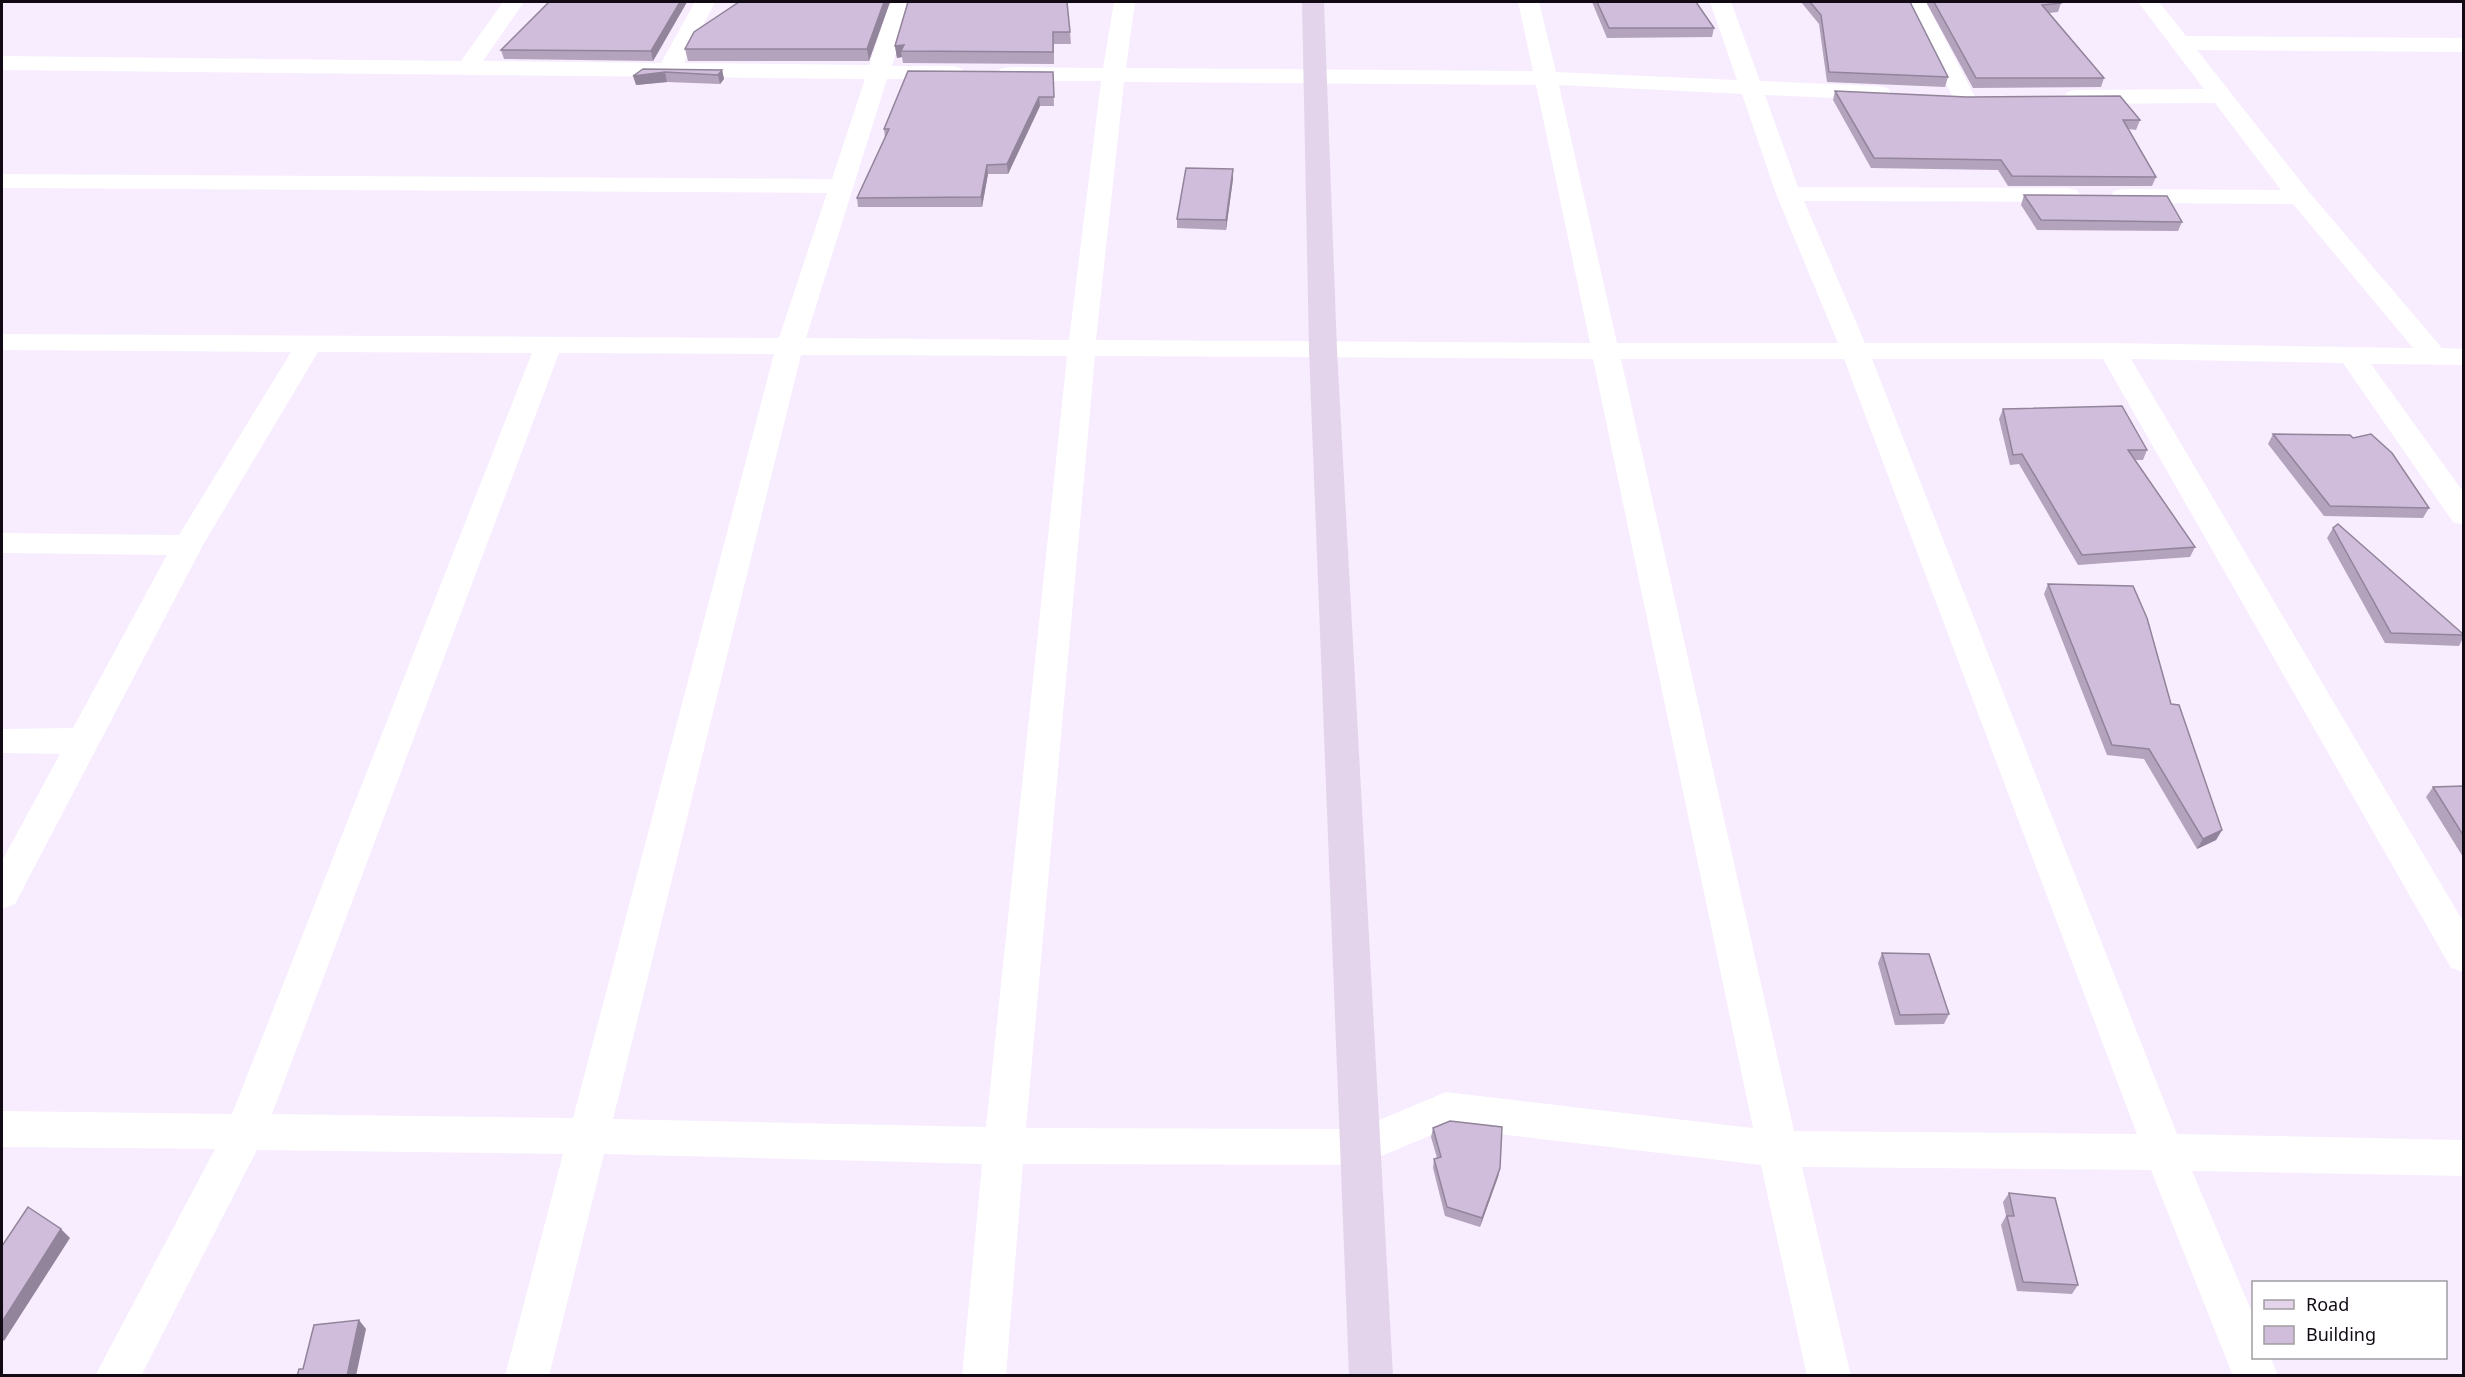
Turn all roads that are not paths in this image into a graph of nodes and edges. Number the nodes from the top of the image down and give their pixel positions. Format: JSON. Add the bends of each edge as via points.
{"nodes":[{"id":1,"x":513,"y":2,"type":"edge"},
{"id":2,"x":705,"y":2,"type":"edge"},
{"id":3,"x":901,"y":2,"type":"edge"},
{"id":4,"x":1124,"y":2,"type":"edge"},
{"id":5,"x":1313,"y":2,"type":"edge"},
{"id":6,"x":1529,"y":2,"type":"edge"},
{"id":7,"x":1721,"y":2,"type":"edge"},
{"id":8,"x":1915,"y":2,"type":"edge"},
{"id":9,"x":2148,"y":2,"type":"edge"},
{"id":10,"x":2181,"y":43,"type":"junction"},
{"id":11,"x":2463,"y":45,"type":"edge"},
{"id":12,"x":2,"y":63,"type":"edge"},
{"id":13,"x":467,"y":68,"type":"junction"},
{"id":14,"x":669,"y":70,"type":"junction"},
{"id":15,"x":878,"y":73,"type":"junction"},
{"id":16,"x":1112,"y":74,"type":"junction"},
{"id":17,"x":1315,"y":76,"type":"junction"},
{"id":18,"x":1546,"y":78,"type":"junction"},
{"id":19,"x":1749,"y":87,"type":"junction"},
{"id":20,"x":1904,"y":94,"type":"edge"},
{"id":21,"x":1940,"y":96,"type":"edge"},
{"id":22,"x":2221,"y":96,"type":"junction"},
{"id":23,"x":1964,"y":97,"type":"junction"},
{"id":24,"x":1988,"y":97,"type":"edge"},
{"id":25,"x":2057,"y":97,"type":"edge"},
{"id":26,"x":2,"y":182,"type":"edge"},
{"id":27,"x":840,"y":186,"type":"junction"},
{"id":28,"x":1788,"y":194,"type":"junction"},
{"id":29,"x":2300,"y":196,"type":"junction"},
{"id":30,"x":2,"y":342,"type":"edge"},
{"id":31,"x":309,"y":344,"type":"junction"},
{"id":32,"x":549,"y":345,"type":"junction"},
{"id":33,"x":790,"y":346,"type":"junction"},
{"id":34,"x":1082,"y":348,"type":"junction"},
{"id":35,"x":1323,"y":350,"type":"junction"},
{"id":36,"x":1607,"y":351,"type":"junction"},
{"id":37,"x":1855,"y":351,"type":"junction"},
{"id":38,"x":2112,"y":351,"type":"junction"},
{"id":39,"x":2351,"y":355,"type":"junction"},
{"id":40,"x":2435,"y":357,"type":"junction"},
{"id":41,"x":2463,"y":357,"type":"edge"},
{"id":42,"x":2463,"y":515,"type":"edge"},
{"id":43,"x":2,"y":543,"type":"edge"},
{"id":44,"x":189,"y":545,"type":"junction"},
{"id":45,"x":2,"y":741,"type":"edge"},
{"id":46,"x":84,"y":741,"type":"junction"},
{"id":47,"x":2,"y":894,"type":"edge"},
{"id":48,"x":2463,"y":957,"type":"edge"},
{"id":49,"x":2,"y":1129,"type":"edge"},
{"id":50,"x":245,"y":1133,"type":"junction"},
{"id":51,"x":588,"y":1136,"type":"junction"},
{"id":52,"x":1003,"y":1146,"type":"junction"},
{"id":53,"x":1360,"y":1147,"type":"junction"},
{"id":54,"x":1776,"y":1149,"type":"junction"},
{"id":55,"x":2164,"y":1152,"type":"junction"},
{"id":56,"x":2463,"y":1158,"type":"edge"},
{"id":57,"x":117,"y":1376,"type":"edge"},
{"id":58,"x":527,"y":1376,"type":"edge"},
{"id":59,"x":984,"y":1376,"type":"edge"},
{"id":60,"x":1371,"y":1376,"type":"edge"},
{"id":61,"x":1829,"y":1376,"type":"edge"},
{"id":62,"x":2256,"y":1376,"type":"edge"}],
"edges":[{"from":1,"to":13,"type":"street"},
{"from":2,"to":14,"type":"street"},
{"from":3,"to":15,"type":"street"},
{"from":4,"to":16,"type":"street"},
{"from":5,"to":17,"type":"street"},
{"from":6,"to":18,"type":"street"},
{"from":7,"to":19,"type":"street"},
{"from":8,"to":23,"type":"street"},
{"from":9,"to":10,"type":"street"},
{"from":10,"to":11,"type":"street"},
{"from":10,"to":22,"type":"street"},
{"from":12,"to":13,"type":"street"},
{"from":13,"to":14,"type":"street"},
{"from":14,"to":15,"type":"street"},
{"from":15,"to":16,"type":"street"},
{"from":15,"to":27,"type":"street"},
{"from":16,"to":17,"type":"street"},
{"from":16,"to":34,"type":"street"},
{"from":17,"to":18,"type":"street"},
{"from":17,"to":35,"type":"street"},
{"from":18,"to":19,"type":"street"},
{"from":18,"to":36,"type":"street"},
{"from":19,"to":20,"type":"street"},
{"from":19,"to":28,"type":"street"},
{"from":21,"to":23,"type":"street"},
{"from":22,"to":25,"type":"street"},
{"from":22,"to":29,"type":"street"},
{"from":23,"to":24,"type":"street"},
{"from":26,"to":27,"type":"street"},
{"from":27,"to":33,"type":"street"},
{"from":28,"to":29,"type":"street"},
{"from":28,"to":37,"type":"street"},
{"from":29,"to":40,"type":"street"},
{"from":30,"to":31,"type":"street"},
{"from":31,"to":32,"type":"street"},
{"from":31,"to":44,"type":"street"},
{"from":32,"to":33,"type":"street"},
{"from":32,"to":50,"type":"street"},
{"from":33,"to":34,"type":"street"},
{"from":33,"to":51,"type":"street"},
{"from":34,"to":35,"type":"street"},
{"from":34,"to":52,"type":"street"},
{"from":35,"to":36,"type":"street"},
{"from":35,"to":53,"type":"street"},
{"from":36,"to":37,"type":"street"},
{"from":36,"to":54,"type":"street"},
{"from":37,"to":38,"type":"street"},
{"from":37,"to":55,"type":"street"},
{"from":38,"to":39,"type":"street"},
{"from":38,"to":48,"type":"street"},
{"from":39,"to":40,"type":"street"},
{"from":39,"to":42,"type":"street"},
{"from":40,"to":41,"type":"street"},
{"from":43,"to":44,"type":"street"},
{"from":44,"to":46,"type":"street"},
{"from":45,"to":46,"type":"street"},
{"from":46,"to":47,"type":"street"},
{"from":49,"to":50,"type":"street"},
{"from":50,"to":51,"type":"street"},
{"from":50,"to":57,"type":"street"},
{"from":51,"to":52,"type":"street"},
{"from":51,"to":58,"type":"street"},
{"from":52,"to":53,"type":"street"},
{"from":52,"to":59,"type":"street"},
{"from":53,"to":54,"type":"street","via":[[1446,1110]]},
{"from":53,"to":60,"type":"street"},
{"from":54,"to":55,"type":"street"},
{"from":54,"to":61,"type":"street"},
{"from":55,"to":56,"type":"street"},
{"from":55,"to":62,"type":"street"}]}
